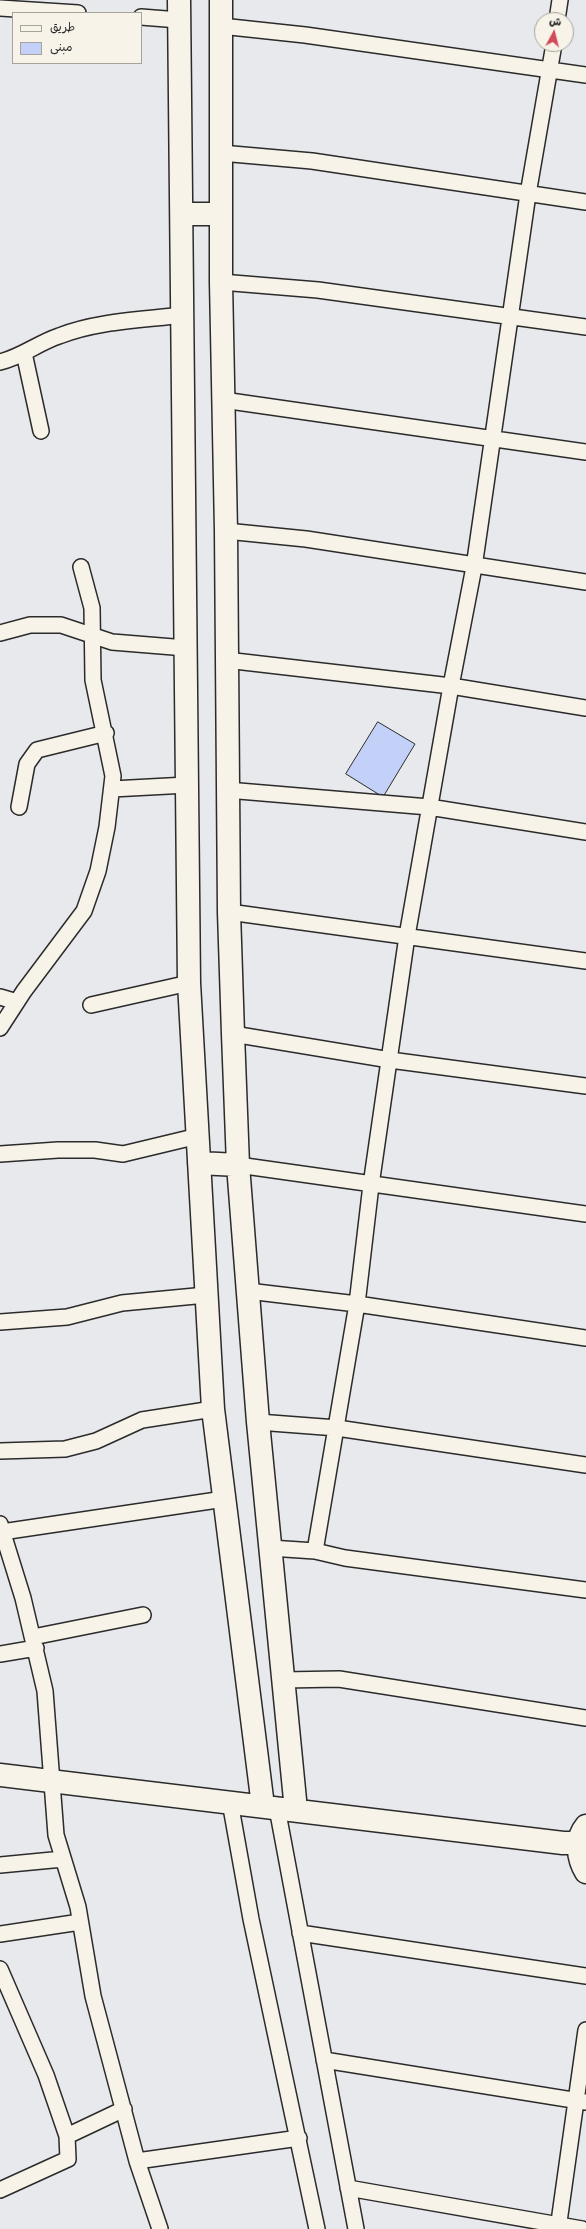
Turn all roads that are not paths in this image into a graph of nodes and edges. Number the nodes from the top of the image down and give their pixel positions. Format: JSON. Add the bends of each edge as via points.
{"nodes":[{"id":1,"x":221,"y":0,"type":"edge"},
{"id":2,"x":560,"y":0,"type":"edge"},
{"id":3,"x":0,"y":8,"type":"edge"},
{"id":4,"x":179,"y":10,"type":"edge"},
{"id":5,"x":62,"y":12,"type":"edge"},
{"id":6,"x":558,"y":12,"type":"edge"},
{"id":7,"x":142,"y":17,"type":"edge"},
{"id":8,"x":221,"y":26,"type":"junction"},
{"id":9,"x":553,"y":52,"type":"edge"},
{"id":10,"x":550,"y":69,"type":"junction"},
{"id":11,"x":586,"y":74,"type":"edge"},
{"id":12,"x":221,"y":154,"type":"junction"},
{"id":13,"x":528,"y":194,"type":"junction"},
{"id":14,"x":586,"y":202,"type":"edge"},
{"id":15,"x":182,"y":214,"type":"junction"},
{"id":16,"x":221,"y":214,"type":"junction"},
{"id":17,"x":221,"y":282,"type":"junction"},
{"id":18,"x":183,"y":315,"type":"junction"},
{"id":19,"x":512,"y":316,"type":"junction"},
{"id":20,"x":586,"y":327,"type":"edge"},
{"id":21,"x":24,"y":353,"type":"junction"},
{"id":22,"x":0,"y":362,"type":"edge"},
{"id":23,"x":223,"y":400,"type":"junction"},
{"id":24,"x":41,"y":431,"type":"dead end"},
{"id":25,"x":492,"y":437,"type":"junction"},
{"id":26,"x":586,"y":452,"type":"edge"},
{"id":27,"x":226,"y":531,"type":"junction"},
{"id":28,"x":81,"y":567,"type":"dead end"},
{"id":29,"x":474,"y":567,"type":"junction"},
{"id":30,"x":586,"y":582,"type":"edge"},
{"id":31,"x":0,"y":633,"type":"edge"},
{"id":32,"x":94,"y":637,"type":"junction"},
{"id":33,"x":186,"y":648,"type":"junction"},
{"id":34,"x":226,"y":660,"type":"junction"},
{"id":35,"x":451,"y":686,"type":"junction"},
{"id":36,"x":586,"y":708,"type":"edge"},
{"id":37,"x":106,"y":733,"type":"junction"},
{"id":38,"x":187,"y":784,"type":"junction"},
{"id":39,"x":112,"y":789,"type":"junction"},
{"id":40,"x":227,"y":790,"type":"junction"},
{"id":41,"x":19,"y":807,"type":"dead end"},
{"id":42,"x":429,"y":807,"type":"junction"},
{"id":43,"x":586,"y":832,"type":"edge"},
{"id":44,"x":229,"y":912,"type":"junction"},
{"id":45,"x":407,"y":936,"type":"junction"},
{"id":46,"x":586,"y":961,"type":"edge"},
{"id":47,"x":189,"y":983,"type":"junction"},
{"id":48,"x":0,"y":997,"type":"edge"},
{"id":49,"x":17,"y":1002,"type":"junction"},
{"id":50,"x":92,"y":1005,"type":"dead end"},
{"id":51,"x":0,"y":1028,"type":"edge"},
{"id":52,"x":233,"y":1034,"type":"junction"},
{"id":53,"x":390,"y":1060,"type":"junction"},
{"id":54,"x":586,"y":1086,"type":"edge"},
{"id":55,"x":198,"y":1136,"type":"junction"},
{"id":56,"x":0,"y":1154,"type":"edge"},
{"id":57,"x":199,"y":1163,"type":"junction"},
{"id":58,"x":238,"y":1165,"type":"junction"},
{"id":59,"x":371,"y":1185,"type":"junction"},
{"id":60,"x":586,"y":1214,"type":"edge"},
{"id":61,"x":248,"y":1291,"type":"junction"},
{"id":62,"x":206,"y":1295,"type":"junction"},
{"id":63,"x":357,"y":1304,"type":"junction"},
{"id":64,"x":0,"y":1322,"type":"edge"},
{"id":65,"x":586,"y":1338,"type":"edge"},
{"id":66,"x":213,"y":1409,"type":"junction"},
{"id":67,"x":258,"y":1422,"type":"junction"},
{"id":68,"x":337,"y":1428,"type":"junction"},
{"id":69,"x":0,"y":1451,"type":"edge"},
{"id":70,"x":586,"y":1466,"type":"edge"},
{"id":71,"x":224,"y":1499,"type":"junction"},
{"id":72,"x":1,"y":1528,"type":"edge"},
{"id":73,"x":270,"y":1548,"type":"junction"},
{"id":74,"x":315,"y":1551,"type":"junction"},
{"id":75,"x":586,"y":1590,"type":"edge"},
{"id":76,"x":143,"y":1615,"type":"dead end"},
{"id":77,"x":34,"y":1642,"type":"junction"},
{"id":78,"x":0,"y":1654,"type":"edge"},
{"id":79,"x":283,"y":1680,"type":"junction"},
{"id":80,"x":586,"y":1718,"type":"edge"},
{"id":81,"x":0,"y":1776,"type":"edge"},
{"id":82,"x":52,"y":1780,"type":"junction"},
{"id":83,"x":230,"y":1802,"type":"junction"},
{"id":84,"x":278,"y":1808,"type":"junction"},
{"id":85,"x":582,"y":1834,"type":"edge"},
{"id":86,"x":63,"y":1859,"type":"junction"},
{"id":87,"x":0,"y":1865,"type":"edge"},
{"id":88,"x":586,"y":1872,"type":"edge"},
{"id":89,"x":80,"y":1922,"type":"junction"},
{"id":90,"x":300,"y":1933,"type":"junction"},
{"id":91,"x":0,"y":1934,"type":"edge"},
{"id":92,"x":0,"y":1969,"type":"edge"},
{"id":93,"x":586,"y":1976,"type":"edge"},
{"id":94,"x":586,"y":2030,"type":"edge"},
{"id":95,"x":324,"y":2060,"type":"junction"},
{"id":96,"x":581,"y":2102,"type":"edge"},
{"id":97,"x":124,"y":2109,"type":"junction"},
{"id":98,"x":67,"y":2136,"type":"junction"},
{"id":99,"x":298,"y":2138,"type":"junction"},
{"id":100,"x":137,"y":2161,"type":"junction"},
{"id":101,"x":348,"y":2188,"type":"junction"},
{"id":102,"x":0,"y":2190,"type":"edge"},
{"id":103,"x":558,"y":2227,"type":"edge"},
{"id":104,"x":160,"y":2229,"type":"edge"},
{"id":105,"x":317,"y":2229,"type":"edge"},
{"id":106,"x":356,"y":2229,"type":"edge"},
{"id":107,"x":582,"y":2229,"type":"edge"}],
"edges":[{"from":1,"to":8,"type":"street"},
{"from":2,"to":6,"type":"street"},
{"from":3,"to":5,"type":"street"},
{"from":4,"to":7,"type":"street"},
{"from":4,"to":15,"type":"street"},
{"from":8,"to":10,"type":"street"},
{"from":8,"to":12,"type":"street"},
{"from":9,"to":10,"type":"street"},
{"from":10,"to":11,"type":"street"},
{"from":10,"to":13,"type":"street"},
{"from":12,"to":13,"type":"street","via":[[312,161]]},
{"from":12,"to":16,"type":"street"},
{"from":13,"to":14,"type":"street"},
{"from":13,"to":19,"type":"street"},
{"from":15,"to":16,"type":"street"},
{"from":15,"to":18,"type":"street"},
{"from":16,"to":17,"type":"street"},
{"from":17,"to":19,"type":"street","via":[[318,290]]},
{"from":17,"to":23,"type":"street"},
{"from":18,"to":21,"type":"street","via":[[83,328],[58,336]]},
{"from":18,"to":33,"type":"street"},
{"from":19,"to":20,"type":"street"},
{"from":19,"to":25,"type":"street"},
{"from":21,"to":22,"type":"street"},
{"from":21,"to":24,"type":"street"},
{"from":23,"to":25,"type":"street"},
{"from":23,"to":27,"type":"street"},
{"from":25,"to":26,"type":"street"},
{"from":25,"to":29,"type":"street"},
{"from":27,"to":29,"type":"street","via":[[306,540]]},
{"from":27,"to":34,"type":"street"},
{"from":28,"to":32,"type":"street","via":[[92,608]]},
{"from":29,"to":30,"type":"street"},
{"from":29,"to":35,"type":"street"},
{"from":31,"to":32,"type":"street","via":[[30,625],[61,625]]},
{"from":32,"to":33,"type":"street","via":[[112,642]]},
{"from":32,"to":37,"type":"street","via":[[94,680]]},
{"from":33,"to":38,"type":"street"},
{"from":34,"to":35,"type":"street"},
{"from":34,"to":40,"type":"street"},
{"from":35,"to":36,"type":"street"},
{"from":35,"to":42,"type":"street"},
{"from":37,"to":39,"type":"street","via":[[113,776]]},
{"from":37,"to":41,"type":"street","via":[[37,750],[27,764]]},
{"from":38,"to":39,"type":"street"},
{"from":38,"to":47,"type":"street"},
{"from":39,"to":49,"type":"street","via":[[98,871],[84,911]]},
{"from":40,"to":42,"type":"street"},
{"from":40,"to":44,"type":"street"},
{"from":42,"to":43,"type":"street"},
{"from":42,"to":45,"type":"street"},
{"from":44,"to":45,"type":"street"},
{"from":44,"to":52,"type":"street"},
{"from":45,"to":46,"type":"street"},
{"from":45,"to":53,"type":"street"},
{"from":47,"to":50,"type":"street"},
{"from":47,"to":55,"type":"street"},
{"from":48,"to":49,"type":"street"},
{"from":49,"to":51,"type":"street"},
{"from":52,"to":53,"type":"street"},
{"from":52,"to":58,"type":"street"},
{"from":53,"to":54,"type":"street"},
{"from":53,"to":59,"type":"street"},
{"from":55,"to":56,"type":"street","via":[[123,1154],[96,1150]]},
{"from":55,"to":57,"type":"street"},
{"from":57,"to":58,"type":"street"},
{"from":57,"to":62,"type":"street"},
{"from":58,"to":59,"type":"street"},
{"from":58,"to":61,"type":"street"},
{"from":59,"to":60,"type":"street"},
{"from":59,"to":63,"type":"street"},
{"from":61,"to":63,"type":"street"},
{"from":61,"to":67,"type":"street"},
{"from":62,"to":64,"type":"street","via":[[122,1303],[67,1317]]},
{"from":62,"to":66,"type":"street"},
{"from":63,"to":65,"type":"street"},
{"from":63,"to":68,"type":"street"},
{"from":66,"to":69,"type":"street","via":[[142,1420],[96,1441],[64,1449]]},
{"from":66,"to":71,"type":"street"},
{"from":67,"to":68,"type":"street"},
{"from":67,"to":73,"type":"street"},
{"from":68,"to":70,"type":"street"},
{"from":68,"to":74,"type":"street"},
{"from":71,"to":72,"type":"street"},
{"from":71,"to":84,"type":"street"},
{"from":72,"to":77,"type":"street"},
{"from":73,"to":74,"type":"street"},
{"from":73,"to":79,"type":"street"},
{"from":74,"to":75,"type":"street","via":[[345,1558]]},
{"from":76,"to":77,"type":"street"},
{"from":77,"to":78,"type":"street"},
{"from":77,"to":82,"type":"street","via":[[45,1691]]},
{"from":79,"to":80,"type":"street","via":[[339,1679]]},
{"from":79,"to":84,"type":"street"},
{"from":81,"to":82,"type":"street"},
{"from":82,"to":83,"type":"street"},
{"from":82,"to":86,"type":"street","via":[[56,1836]]},
{"from":83,"to":84,"type":"street"},
{"from":83,"to":99,"type":"street","via":[[251,1919]]},
{"from":84,"to":85,"type":"street","via":[[562,1843]]},
{"from":84,"to":90,"type":"street"},
{"from":85,"to":88,"type":"street","via":[[579,1858]]},
{"from":86,"to":87,"type":"street"},
{"from":86,"to":89,"type":"street"},
{"from":89,"to":91,"type":"street"},
{"from":89,"to":97,"type":"street","via":[[93,1996]]},
{"from":90,"to":93,"type":"street"},
{"from":90,"to":95,"type":"street"},
{"from":92,"to":98,"type":"street","via":[[46,2075]]},
{"from":94,"to":96,"type":"street"},
{"from":95,"to":96,"type":"street"},
{"from":95,"to":101,"type":"street"},
{"from":96,"to":103,"type":"street"},
{"from":97,"to":98,"type":"street"},
{"from":97,"to":100,"type":"street"},
{"from":98,"to":102,"type":"street","via":[[68,2159]]},
{"from":99,"to":100,"type":"street"},
{"from":99,"to":105,"type":"street"},
{"from":100,"to":104,"type":"street"},
{"from":101,"to":103,"type":"street","via":[[408,2197]]},
{"from":101,"to":106,"type":"street"},
{"from":103,"to":107,"type":"street"}]}
